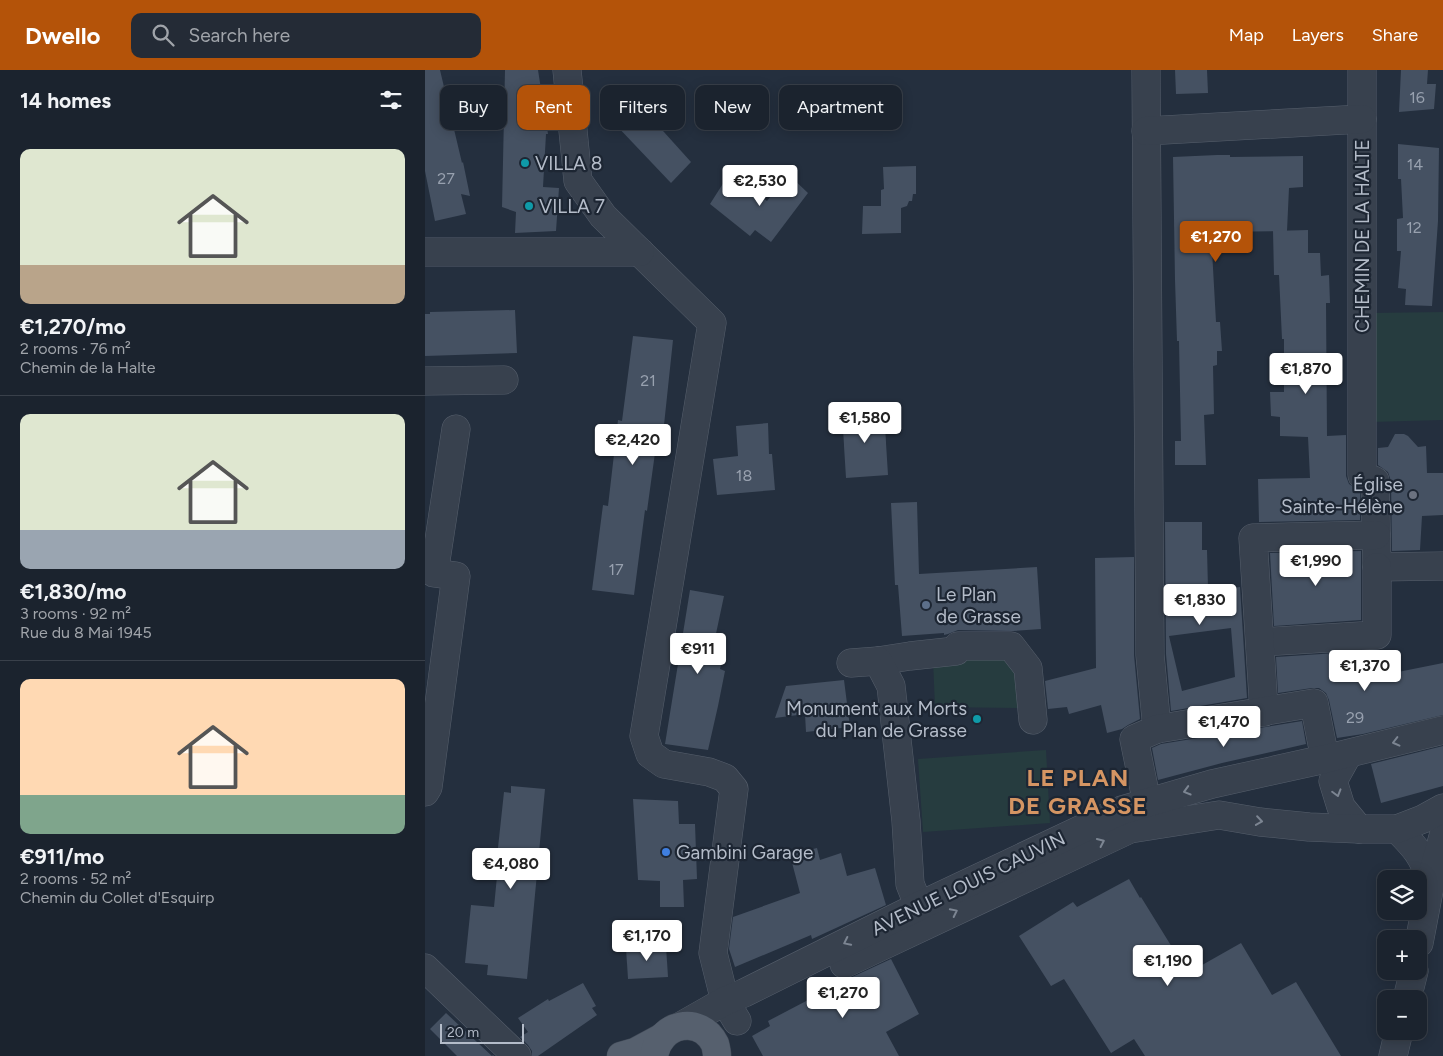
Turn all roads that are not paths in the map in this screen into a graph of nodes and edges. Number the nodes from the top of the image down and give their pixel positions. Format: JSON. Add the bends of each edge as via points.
{"nodes":[{"id":1,"x":567,"y":70,"type":"edge"},
{"id":2,"x":1145,"y":70,"type":"edge"},
{"id":3,"x":1362,"y":70,"type":"edge"},
{"id":4,"x":1362,"y":119,"type":"junction"},
{"id":5,"x":1146,"y":131,"type":"junction"},
{"id":6,"x":425,"y":252,"type":"edge"},
{"id":7,"x":639,"y":252,"type":"junction"},
{"id":8,"x":504,"y":380,"type":"dead end"},
{"id":9,"x":425,"y":381,"type":"edge"},
{"id":10,"x":456,"y":429,"type":"dead end"},
{"id":11,"x":1376,"y":535,"type":"junction"},
{"id":12,"x":1443,"y":566,"type":"edge"},
{"id":13,"x":1377,"y":567,"type":"junction"},
{"id":14,"x":1260,"y":642,"type":"junction"},
{"id":15,"x":1263,"y":712,"type":"junction"},
{"id":16,"x":1033,"y":720,"type":"dead end"},
{"id":17,"x":1157,"y":728,"type":"junction"},
{"id":18,"x":1443,"y":730,"type":"edge"},
{"id":19,"x":1337,"y":757,"type":"junction"},
{"id":20,"x":1212,"y":784,"type":"junction"},
{"id":21,"x":425,"y":792,"type":"edge"},
{"id":22,"x":1147,"y":802,"type":"junction"},
{"id":23,"x":1443,"y":808,"type":"edge"},
{"id":24,"x":1219,"y":815,"type":"junction"},
{"id":25,"x":1359,"y":829,"type":"junction"},
{"id":26,"x":1397,"y":829,"type":"junction"},
{"id":27,"x":1443,"y":837,"type":"edge"},
{"id":28,"x":1431,"y":880,"type":"junction"},
{"id":29,"x":923,"y":916,"type":"junction"},
{"id":30,"x":1421,"y":930,"type":"edge"},
{"id":31,"x":425,"y":968,"type":"edge"},
{"id":32,"x":731,"y":1011,"type":"junction"},
{"id":33,"x":665,"y":1040,"type":"edge"},
{"id":34,"x":1397,"y":1040,"type":"edge"},
{"id":35,"x":716,"y":1051,"type":"edge"},
{"id":36,"x":517,"y":1056,"type":"edge"},
{"id":37,"x":621,"y":1056,"type":"edge"},
{"id":38,"x":1393,"y":1056,"type":"edge"}],
"edges":[{"from":1,"to":7,"type":"street","via":[[578,181],[603,216]]},
{"from":2,"to":5,"type":"street"},
{"from":3,"to":4,"type":"street","name":"CHEMIN DE LA HALTE"},
{"from":4,"to":5,"type":"street"},
{"from":4,"to":11,"type":"street","name":"CHEMIN DE LA HALTE","via":[[1362,475],[1375,481]]},
{"from":5,"to":17,"type":"street","via":[[1150,656]]},
{"from":6,"to":7,"type":"street"},
{"from":7,"to":32,"type":"street","via":[[712,324],[644,736],[651,754],[664,764],[709,772],[725,778],[734,789],[713,953]]},
{"from":8,"to":9,"type":"street"},
{"from":10,"to":21,"type":"street","via":[[435,573],[456,576]]},
{"from":11,"to":13,"type":"street","name":"CHEMIN DE LA HALTE"},
{"from":11,"to":14,"type":"street","via":[[1253,538]]},
{"from":12,"to":13,"type":"street"},
{"from":13,"to":14,"type":"street","name":"CHEMIN DE LA HALTE","via":[[1377,635]]},
{"from":14,"to":15,"type":"street"},
{"from":15,"to":17,"type":"street"},
{"from":15,"to":19,"type":"street","via":[[1314,703]]},
{"from":16,"to":29,"type":"street","via":[[1028,668],[1011,646],[959,646],[957,651],[865,662],[891,686],[910,884]]},
{"from":17,"to":22,"type":"street","via":[[1134,739]]},
{"from":18,"to":19,"type":"street","name":"AVENUE LOUIS CAUVIN","one_way":true},
{"from":19,"to":20,"type":"street","name":"AVENUE LOUIS CAUVIN"},
{"from":19,"to":25,"type":"street","one_way":true,"via":[[1333,781],[1341,807]]},
{"from":20,"to":22,"type":"street","name":"AVENUE LOUIS CAUVIN","one_way":true},
{"from":20,"to":24,"type":"street"},
{"from":22,"to":29,"type":"street","name":"AVENUE LOUIS CAUVIN","via":[[1122,810]]},
{"from":23,"to":26,"type":"street","name":"AVENUE LOUIS CAUVIN"},
{"from":24,"to":25,"type":"street","name":"AVENUE LOUIS CAUVIN","one_way":true,"via":[[1289,825]]},
{"from":29,"to":24,"type":"street","name":"AVENUE LOUIS CAUVIN","one_way":true,"via":[[1130,829]]},
{"from":25,"to":26,"type":"street","name":"AVENUE LOUIS CAUVIN"},
{"from":26,"to":28,"type":"street","via":[[1415,848]]},
{"from":27,"to":28,"type":"street"},
{"from":28,"to":30,"type":"street"},
{"from":29,"to":32,"type":"street","name":"AVENUE LOUIS CAUVIN","via":[[831,970],[753,1008]]},
{"from":31,"to":36,"type":"street"},
{"from":32,"to":33,"type":"street","name":"AVENUE LOUIS CAUVIN"},
{"from":32,"to":35,"type":"street","name":"AVENUE LOUIS CAUVIN","via":[[729,1028]]},
{"from":33,"to":35,"type":"main road","via":[[691,1026],[709,1036]]},
{"from":33,"to":37,"type":"main road"},
{"from":34,"to":38,"type":"street"}]}
